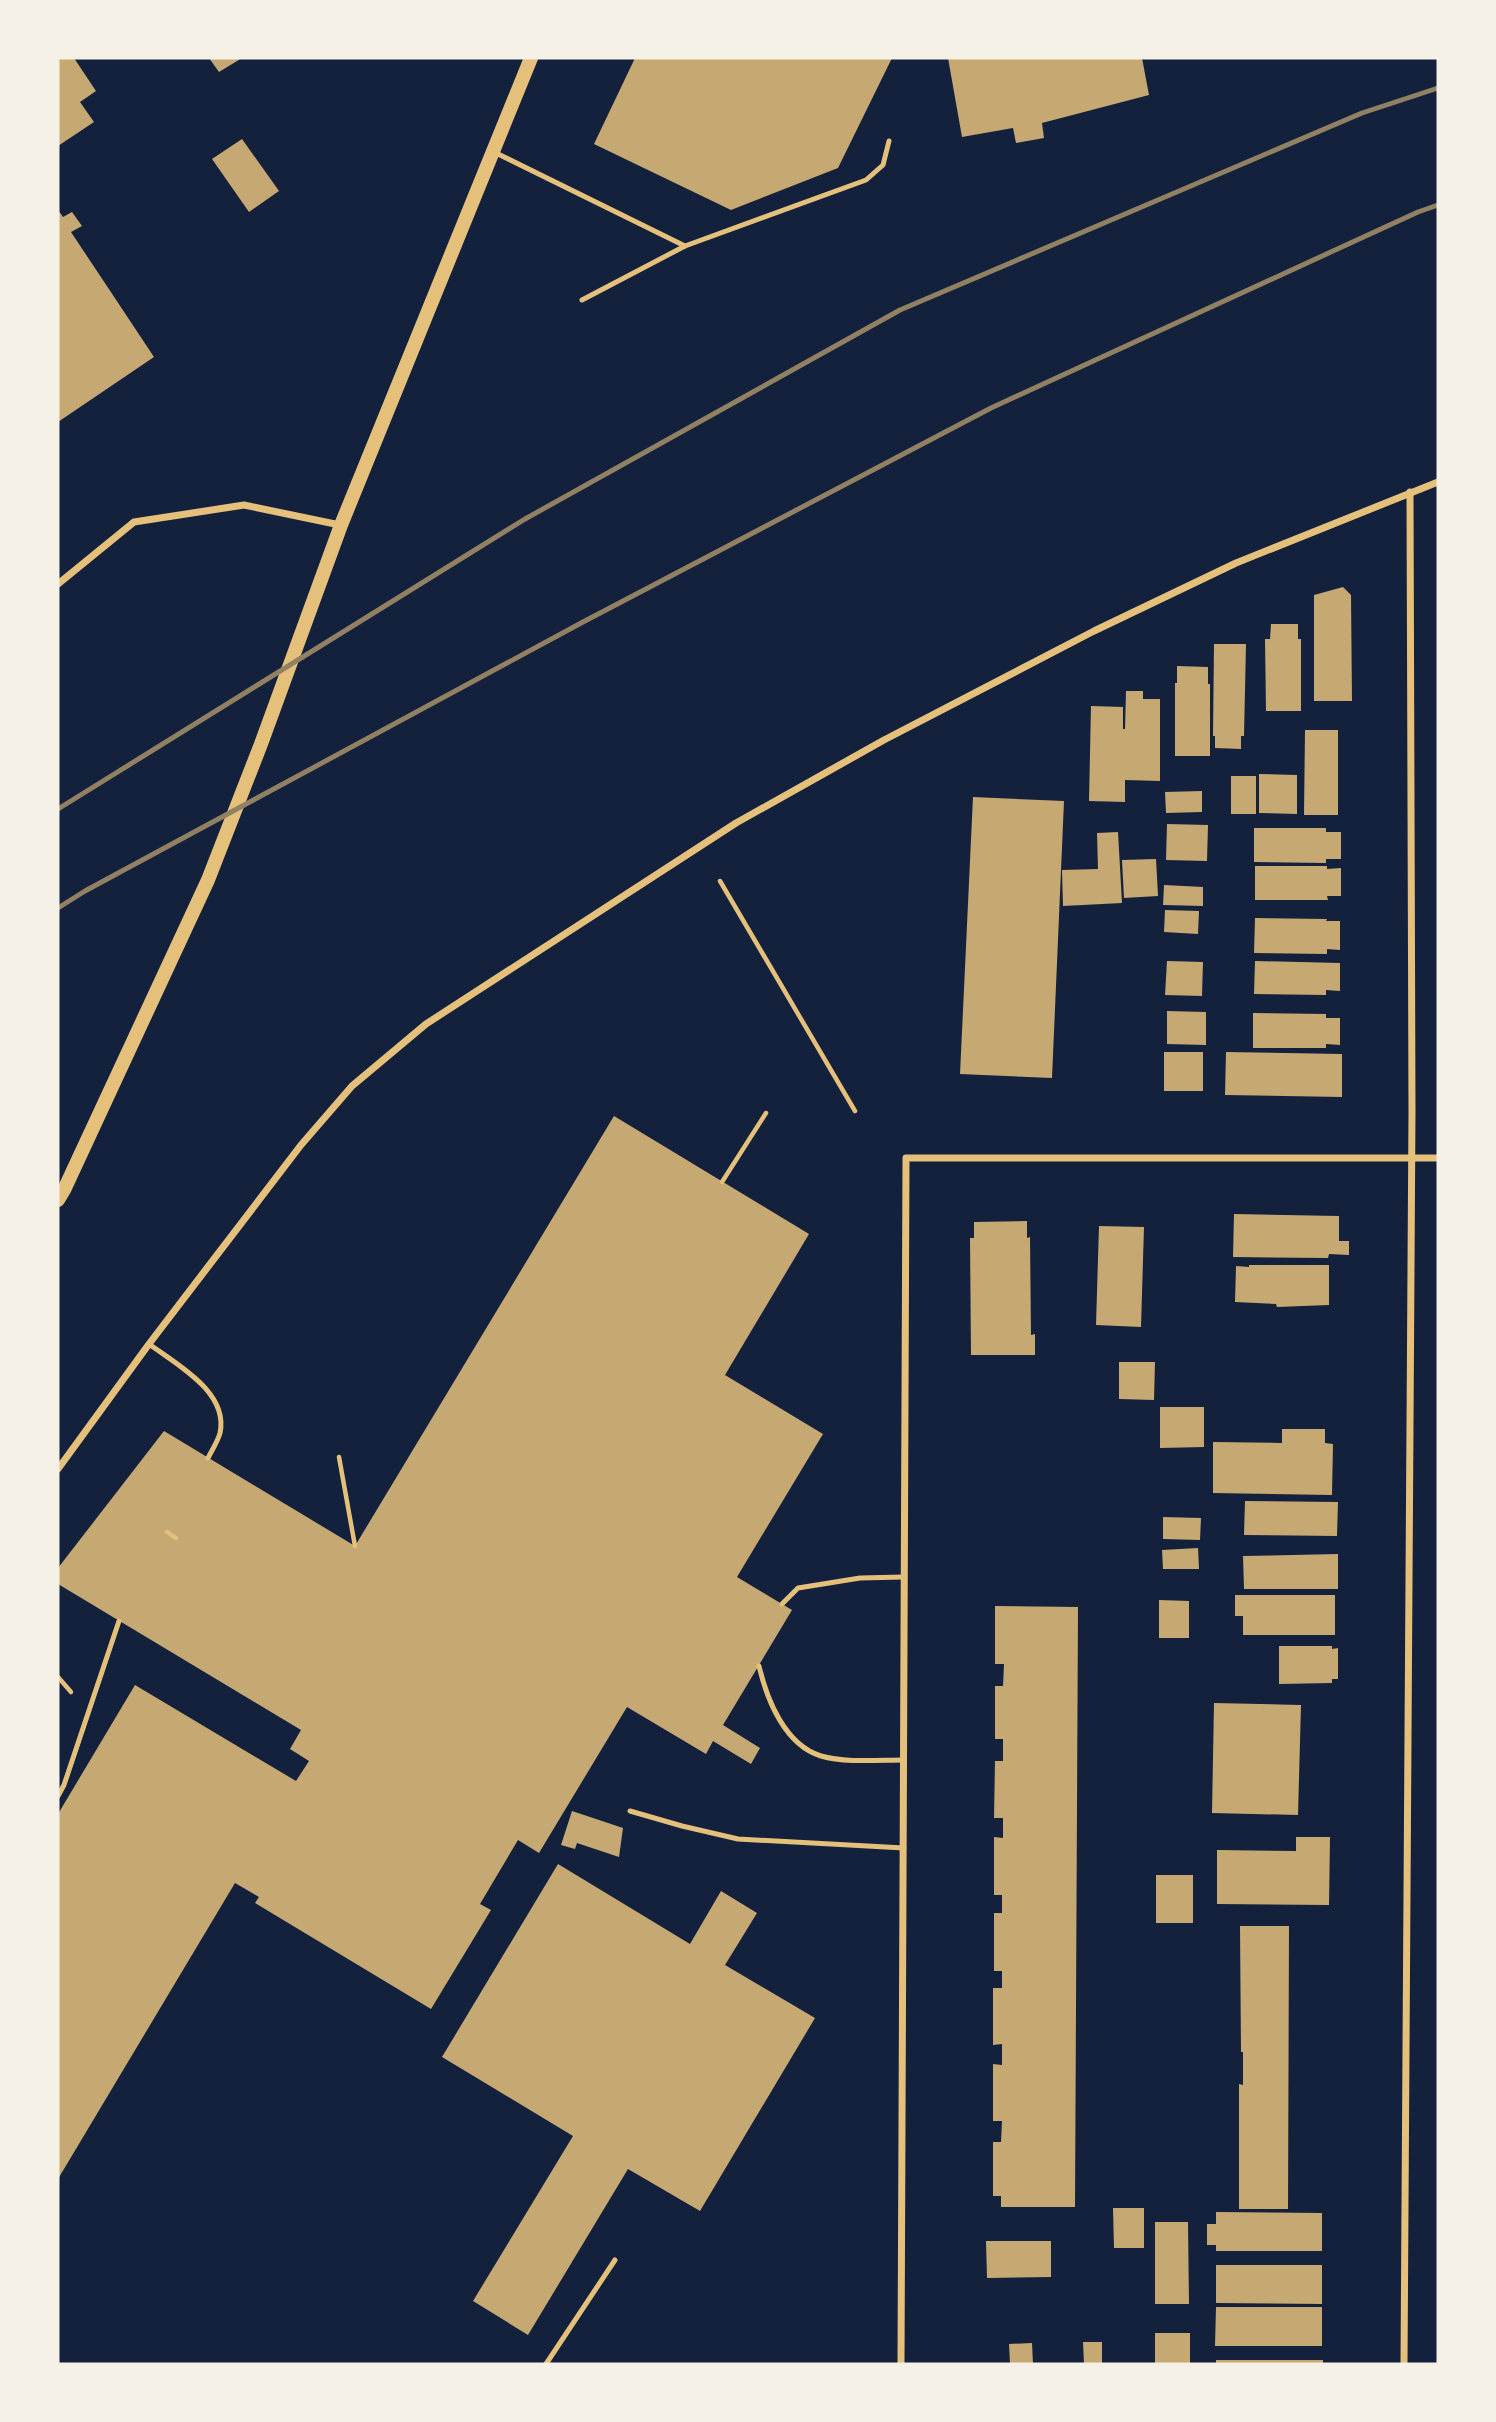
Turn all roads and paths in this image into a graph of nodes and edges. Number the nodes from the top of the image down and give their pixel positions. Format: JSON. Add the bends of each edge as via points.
{"nodes":[{"id":1,"x":531,"y":58,"type":"edge"},
{"id":2,"x":889,"y":141,"type":"dead end"},
{"id":3,"x":493,"y":151,"type":"junction"},
{"id":4,"x":685,"y":246,"type":"junction"},
{"id":5,"x":582,"y":300,"type":"dead end"},
{"id":6,"x":1438,"y":482,"type":"edge"},
{"id":7,"x":1410,"y":492,"type":"junction"},
{"id":8,"x":341,"y":525,"type":"junction"},
{"id":9,"x":58,"y":584,"type":"edge"},
{"id":10,"x":720,"y":881,"type":"dead end"},
{"id":11,"x":855,"y":1111,"type":"dead end"},
{"id":12,"x":766,"y":1113,"type":"dead end"},
{"id":13,"x":1411,"y":1158,"type":"junction"},
{"id":14,"x":1438,"y":1158,"type":"edge"},
{"id":15,"x":722,"y":1182,"type":"dead end"},
{"id":16,"x":58,"y":1200,"type":"edge"},
{"id":17,"x":149,"y":1344,"type":"junction"},
{"id":18,"x":339,"y":1457,"type":"dead end"},
{"id":19,"x":208,"y":1458,"type":"dead end"},
{"id":20,"x":58,"y":1469,"type":"edge"},
{"id":21,"x":167,"y":1532,"type":"dead end"},
{"id":22,"x":176,"y":1538,"type":"dead end"},
{"id":23,"x":355,"y":1546,"type":"dead end"},
{"id":24,"x":903,"y":1577,"type":"junction"},
{"id":25,"x":782,"y":1604,"type":"dead end"},
{"id":26,"x":119,"y":1621,"type":"dead end"},
{"id":27,"x":759,"y":1666,"type":"dead end"},
{"id":28,"x":903,"y":1760,"type":"junction"},
{"id":29,"x":58,"y":1796,"type":"edge"},
{"id":30,"x":630,"y":1811,"type":"dead end"},
{"id":31,"x":904,"y":1848,"type":"junction"},
{"id":32,"x":615,"y":2260,"type":"dead end"},
{"id":33,"x":546,"y":2364,"type":"edge"},
{"id":34,"x":901,"y":2364,"type":"edge"},
{"id":35,"x":1405,"y":2364,"type":"edge"}],
"edges":[{"from":1,"to":3,"type":"main road"},
{"from":2,"to":4,"type":"lane","via":[[883,165],[866,180]]},
{"from":3,"to":4,"type":"lane"},
{"from":3,"to":8,"type":"main road"},
{"from":4,"to":5,"type":"lane"},
{"from":6,"to":7,"type":"street"},
{"from":7,"to":13,"type":"street"},
{"from":7,"to":17,"type":"street","via":[[1236,563],[884,740],[736,823],[426,1024],[352,1086],[301,1144]]},
{"from":8,"to":9,"type":"street","via":[[244,505],[134,522]]},
{"from":8,"to":16,"type":"main road","via":[[208,880]]},
{"from":10,"to":11,"type":"path"},
{"from":12,"to":15,"type":"path"},
{"from":13,"to":14,"type":"street"},
{"from":13,"to":24,"type":"street","via":[[906,1158]]},
{"from":13,"to":35,"type":"street"},
{"from":17,"to":19,"type":"lane","via":[[202,1383],[218,1408],[220,1432]]},
{"from":17,"to":20,"type":"street"},
{"from":18,"to":23,"type":"path"},
{"from":21,"to":22,"type":"path"},
{"from":24,"to":25,"type":"lane","via":[[798,1588]]},
{"from":24,"to":28,"type":"street"},
{"from":26,"to":29,"type":"lane"},
{"from":27,"to":28,"type":"lane","via":[[765,1693],[792,1739],[821,1756]]},
{"from":28,"to":31,"type":"street"},
{"from":30,"to":31,"type":"lane","via":[[738,1839]]},
{"from":31,"to":34,"type":"street"},
{"from":32,"to":33,"type":"lane"}]}
